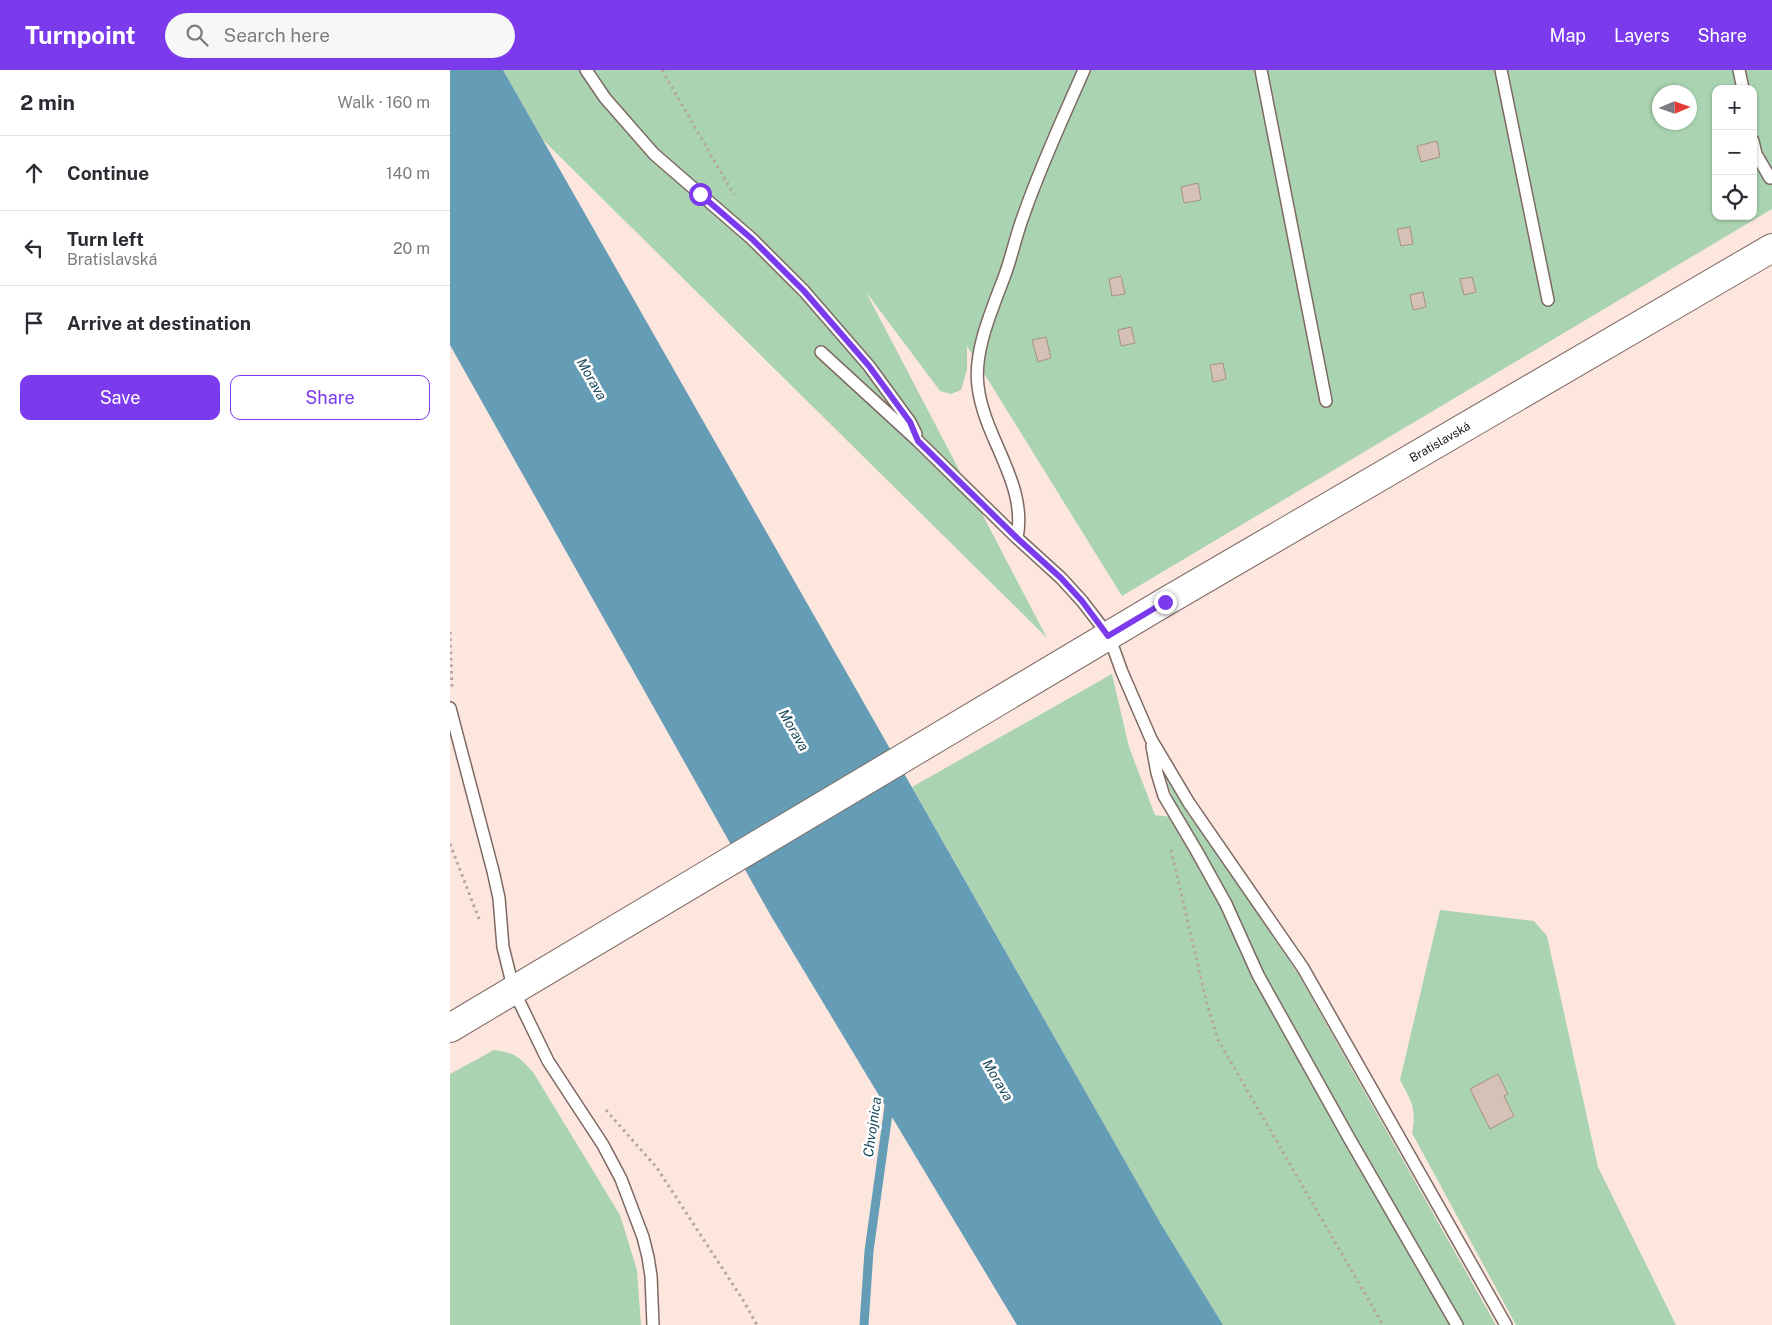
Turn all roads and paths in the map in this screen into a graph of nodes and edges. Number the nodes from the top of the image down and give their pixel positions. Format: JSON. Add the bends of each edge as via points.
{"nodes":[{"id":1,"x":586,"y":70,"type":"edge"},
{"id":2,"x":662,"y":70,"type":"edge"},
{"id":3,"x":1084,"y":70,"type":"edge"},
{"id":4,"x":1261,"y":70,"type":"edge"},
{"id":5,"x":1501,"y":70,"type":"edge"},
{"id":6,"x":1739,"y":70,"type":"edge"},
{"id":7,"x":1742,"y":85,"type":"edge"},
{"id":8,"x":1757,"y":156,"type":"edge"},
{"id":9,"x":1770,"y":178,"type":"dead end"},
{"id":10,"x":735,"y":197,"type":"dead end"},
{"id":11,"x":1772,"y":248,"type":"edge"},
{"id":12,"x":1548,"y":300,"type":"dead end"},
{"id":13,"x":821,"y":352,"type":"dead end"},
{"id":14,"x":1326,"y":401,"type":"dead end"},
{"id":15,"x":918,"y":441,"type":"junction"},
{"id":16,"x":1017,"y":538,"type":"junction"},
{"id":17,"x":450,"y":632,"type":"edge"},
{"id":18,"x":1108,"y":636,"type":"junction"},
{"id":19,"x":452,"y":713,"type":"edge"},
{"id":20,"x":1151,"y":740,"type":"junction"},
{"id":21,"x":450,"y":844,"type":"edge"},
{"id":22,"x":1170,"y":844,"type":"dead end"},
{"id":23,"x":503,"y":948,"type":"junction"},
{"id":24,"x":524,"y":985,"type":"junction"},
{"id":25,"x":450,"y":1028,"type":"edge"},
{"id":26,"x":569,"y":1092,"type":"junction"},
{"id":27,"x":654,"y":1325,"type":"edge"},
{"id":28,"x":757,"y":1325,"type":"edge"},
{"id":29,"x":1383,"y":1325,"type":"edge"},
{"id":30,"x":1458,"y":1325,"type":"edge"},
{"id":31,"x":1506,"y":1325,"type":"edge"}],
"edges":[{"from":1,"to":15,"type":"lane","via":[[605,98],[654,154],[752,239],[804,291],[869,366],[910,422]]},
{"from":2,"to":10,"type":"path"},
{"from":3,"to":16,"type":"lane","via":[[1024,214],[983,338],[979,363],[982,407],[1019,509]]},
{"from":4,"to":14,"type":"lane"},
{"from":5,"to":12,"type":"lane"},
{"from":6,"to":7,"type":"lane"},
{"from":8,"to":9,"type":"lane"},
{"from":11,"to":18,"type":"main road","name":"Bratislavská"},
{"from":13,"to":15,"type":"lane"},
{"from":15,"to":16,"type":"lane"},
{"from":16,"to":18,"type":"lane","via":[[1061,578]]},
{"from":17,"to":19,"type":"path"},
{"from":18,"to":20,"type":"lane"},
{"from":18,"to":24,"type":"main road","name":"Bratislavská"},
{"from":19,"to":23,"type":"lane","via":[[499,898]]},
{"from":20,"to":30,"type":"lane","via":[[1164,796],[1226,904],[1258,975]]},
{"from":20,"to":31,"type":"lane","via":[[1189,803],[1303,968]]},
{"from":21,"to":23,"type":"path","via":[[482,927]]},
{"from":22,"to":29,"type":"path","via":[[1218,1040]]},
{"from":23,"to":24,"type":"lane"},
{"from":24,"to":25,"type":"main road","name":"Bratislavská"},
{"from":24,"to":26,"type":"lane","via":[[548,1061]]},
{"from":26,"to":27,"type":"lane","via":[[621,1179],[643,1237],[651,1276]]},
{"from":26,"to":28,"type":"path","via":[[609,1111],[657,1168]]}]}
